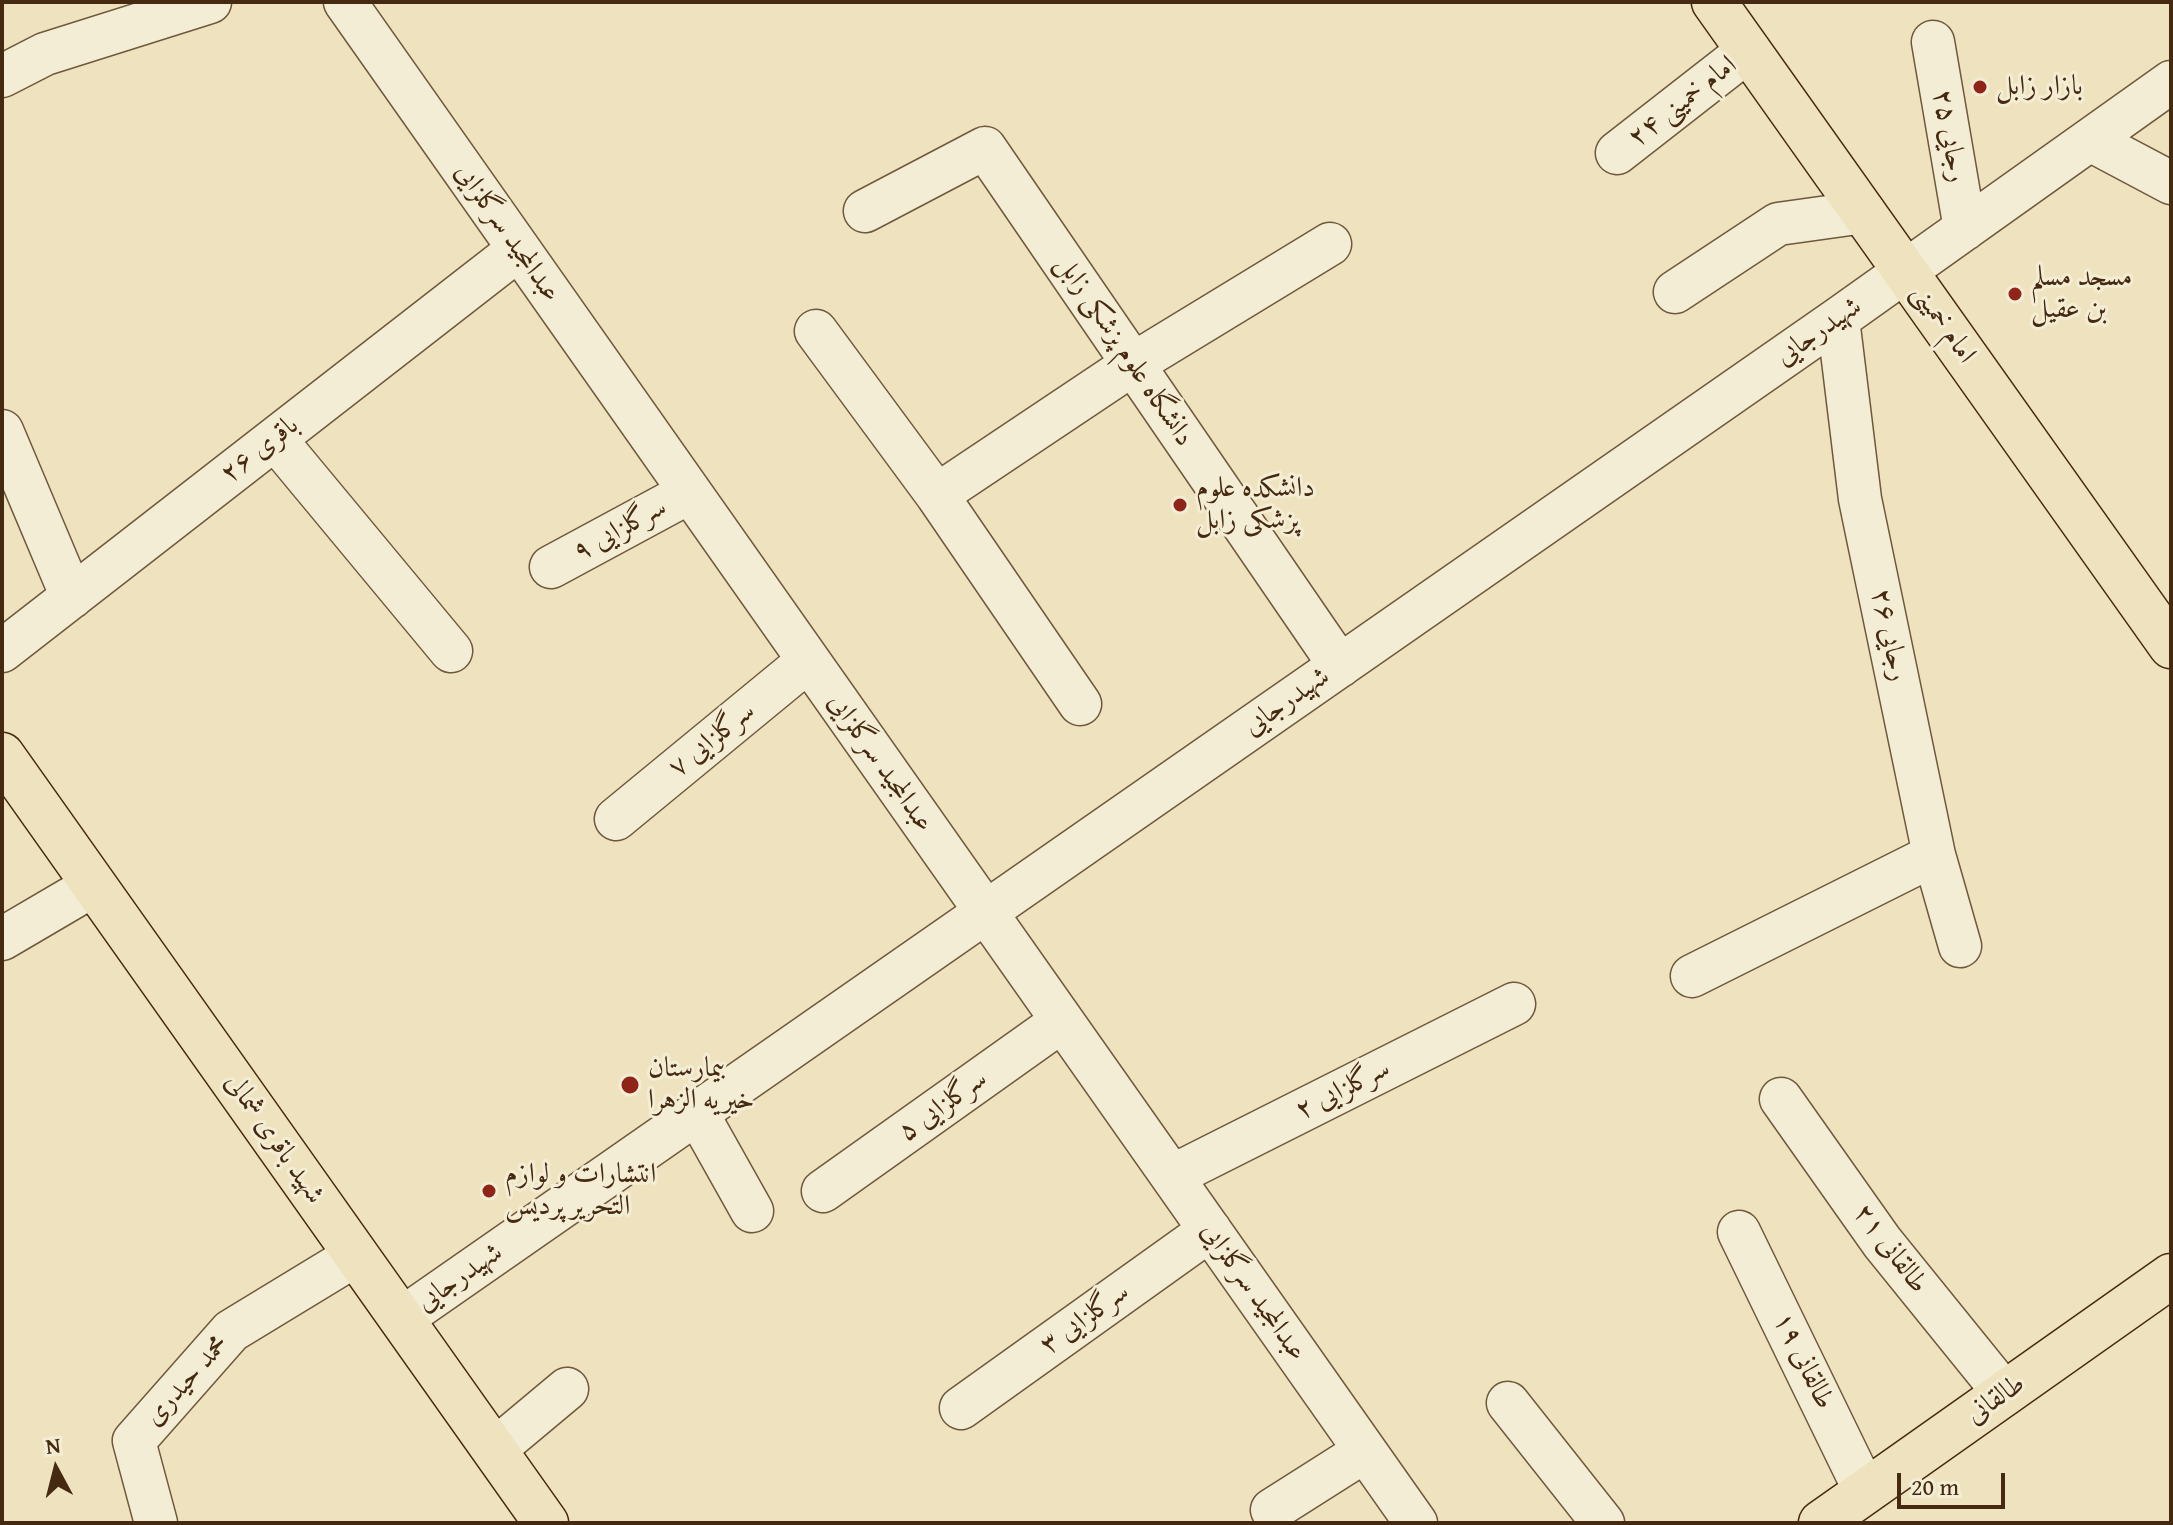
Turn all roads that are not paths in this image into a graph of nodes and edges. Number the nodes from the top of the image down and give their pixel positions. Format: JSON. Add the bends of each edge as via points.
{"nodes":[{"id":1,"x":210,"y":2,"type":"edge"},
{"id":2,"x":345,"y":2,"type":"edge"},
{"id":3,"x":1714,"y":2,"type":"edge"},
{"id":4,"x":1933,"y":42,"type":"dead end"},
{"id":5,"x":1749,"y":50,"type":"junction"},
{"id":6,"x":2,"y":76,"type":"edge"},
{"id":7,"x":2171,"y":82,"type":"edge"},
{"id":8,"x":2090,"y":140,"type":"junction"},
{"id":9,"x":1617,"y":153,"type":"dead end"},
{"id":10,"x":2171,"y":183,"type":"edge"},
{"id":11,"x":865,"y":211,"type":"dead end"},
{"id":12,"x":1864,"y":212,"type":"junction"},
{"id":13,"x":1965,"y":229,"type":"junction"},
{"id":14,"x":1330,"y":244,"type":"dead end"},
{"id":15,"x":519,"y":249,"type":"junction"},
{"id":16,"x":1906,"y":272,"type":"junction"},
{"id":17,"x":1675,"y":292,"type":"dead end"},
{"id":18,"x":1838,"y":319,"type":"junction"},
{"id":19,"x":816,"y":331,"type":"dead end"},
{"id":20,"x":1133,"y":364,"type":"junction"},
{"id":21,"x":2,"y":431,"type":"edge"},
{"id":22,"x":275,"y":439,"type":"junction"},
{"id":23,"x":690,"y":492,"type":"junction"},
{"id":24,"x":937,"y":495,"type":"junction"},
{"id":25,"x":551,"y":567,"type":"dead end"},
{"id":26,"x":72,"y":597,"type":"junction"},
{"id":27,"x":2171,"y":646,"type":"edge"},
{"id":28,"x":2,"y":651,"type":"edge"},
{"id":29,"x":451,"y":651,"type":"dead end"},
{"id":30,"x":808,"y":661,"type":"junction"},
{"id":31,"x":1340,"y":666,"type":"junction"},
{"id":32,"x":1080,"y":704,"type":"dead end"},
{"id":33,"x":2,"y":755,"type":"edge"},
{"id":34,"x":616,"y":819,"type":"dead end"},
{"id":35,"x":1934,"y":855,"type":"junction"},
{"id":36,"x":94,"y":885,"type":"junction"},
{"id":37,"x":986,"y":912,"type":"junction"},
{"id":38,"x":2,"y":939,"type":"edge"},
{"id":39,"x":1960,"y":946,"type":"dead end"},
{"id":40,"x":1692,"y":976,"type":"dead end"},
{"id":41,"x":1514,"y":1004,"type":"dead end"},
{"id":42,"x":1062,"y":1021,"type":"junction"},
{"id":43,"x":1781,"y":1099,"type":"dead end"},
{"id":44,"x":697,"y":1113,"type":"junction"},
{"id":45,"x":1172,"y":1176,"type":"junction"},
{"id":46,"x":823,"y":1191,"type":"dead end"},
{"id":47,"x":752,"y":1211,"type":"dead end"},
{"id":48,"x":1210,"y":1230,"type":"junction"},
{"id":49,"x":1739,"y":1232,"type":"dead end"},
{"id":50,"x":356,"y":1255,"type":"junction"},
{"id":51,"x":2171,"y":1276,"type":"edge"},
{"id":52,"x":2171,"y":1307,"type":"edge"},
{"id":53,"x":401,"y":1319,"type":"junction"},
{"id":54,"x":567,"y":1389,"type":"dead end"},
{"id":55,"x":2005,"y":1394,"type":"junction"},
{"id":56,"x":1508,"y":1403,"type":"dead end"},
{"id":57,"x":961,"y":1408,"type":"dead end"},
{"id":58,"x":494,"y":1450,"type":"junction"},
{"id":59,"x":1365,"y":1451,"type":"junction"},
{"id":60,"x":1868,"y":1507,"type":"edge"},
{"id":61,"x":1272,"y":1510,"type":"dead end"},
{"id":62,"x":156,"y":1523,"type":"edge"},
{"id":63,"x":546,"y":1523,"type":"edge"},
{"id":64,"x":1416,"y":1523,"type":"edge"},
{"id":65,"x":1603,"y":1523,"type":"edge"},
{"id":66,"x":1821,"y":1523,"type":"edge"}],
"edges":[{"from":1,"to":6,"type":"street","via":[[45,54]]},
{"from":2,"to":15,"type":"street","name":"عبدالمجید سرگلزایی"},
{"from":3,"to":5,"type":"main road","name":"امام خمینی"},
{"from":4,"to":13,"type":"street","name":"رجایی ۲۵"},
{"from":5,"to":9,"type":"street","name":"امام خمینی ۲۴"},
{"from":5,"to":12,"type":"main road","name":"امام خمینی"},
{"from":7,"to":8,"type":"street","name":"شهیدرجایی"},
{"from":8,"to":10,"type":"street"},
{"from":8,"to":13,"type":"street","name":"شهیدرجایی"},
{"from":11,"to":20,"type":"street","name":"دانشگاه علوم پزشکی زابل","via":[[985,148]]},
{"from":12,"to":16,"type":"main road","name":"امام خمینی"},
{"from":12,"to":17,"type":"street","via":[[1778,224]]},
{"from":13,"to":16,"type":"street","name":"شهیدرجایی"},
{"from":14,"to":20,"type":"street"},
{"from":15,"to":22,"type":"street","name":"باقری ۲۶"},
{"from":15,"to":23,"type":"street","name":"عبدالمجید سرگلزایی"},
{"from":16,"to":18,"type":"street","name":"شهیدرجایی"},
{"from":16,"to":27,"type":"main road","name":"امام خمینی"},
{"from":18,"to":31,"type":"street","name":"شهیدرجایی"},
{"from":18,"to":35,"type":"street","name":"رجایی ۲۶","via":[[1860,499]]},
{"from":19,"to":24,"type":"street"},
{"from":20,"to":24,"type":"street"},
{"from":20,"to":31,"type":"street","name":"دانشگاه علوم پزشکی زابل"},
{"from":21,"to":26,"type":"street"},
{"from":22,"to":26,"type":"street","name":"باقری ۲۶"},
{"from":22,"to":29,"type":"street"},
{"from":23,"to":25,"type":"street","name":"سرگلزایی ۹"},
{"from":23,"to":30,"type":"street","name":"عبدالمجید سرگلزایی"},
{"from":24,"to":32,"type":"street"},
{"from":26,"to":28,"type":"street","name":"باقری ۲۶"},
{"from":30,"to":34,"type":"street","name":"سرگلزایی ۷"},
{"from":30,"to":37,"type":"street","name":"عبدالمجید سرگلزایی"},
{"from":31,"to":37,"type":"street","name":"شهیدرجایی"},
{"from":33,"to":36,"type":"main road","name":"شهید باقری شمالی"},
{"from":35,"to":39,"type":"street","name":"رجایی ۲۶"},
{"from":35,"to":40,"type":"street"},
{"from":36,"to":38,"type":"street"},
{"from":36,"to":50,"type":"main road","name":"شهید باقری شمالی"},
{"from":37,"to":42,"type":"street","name":"عبدالمجید سرگلزایی"},
{"from":37,"to":44,"type":"street","name":"شهیدرجایی"},
{"from":41,"to":45,"type":"street","name":"سرگلزایی ۲"},
{"from":42,"to":45,"type":"street","name":"عبدالمجید سرگلزایی"},
{"from":42,"to":46,"type":"street","name":"سرگلزایی ۵"},
{"from":43,"to":55,"type":"street","name":"طالقانی ۲۱","via":[[1882,1242]]},
{"from":44,"to":47,"type":"street"},
{"from":44,"to":53,"type":"street","name":"شهیدرجایی"},
{"from":45,"to":48,"type":"street","name":"عبدالمجید سرگلزایی"},
{"from":48,"to":57,"type":"street","name":"سرگلزایی ۳"},
{"from":48,"to":59,"type":"street","name":"عبدالمجید سرگلزایی"},
{"from":49,"to":60,"type":"street","name":"طالقانی ۱۹"},
{"from":50,"to":53,"type":"main road","name":"شهید باقری شمالی"},
{"from":50,"to":62,"type":"street","name":"محمد حیدری","via":[[231,1331],[134,1441]]},
{"from":51,"to":55,"type":"main road","name":"طالقانی"},
{"from":52,"to":60,"type":"main road","name":"طالقانی"},
{"from":53,"to":58,"type":"main road","name":"شهید باقری شمالی"},
{"from":54,"to":58,"type":"street"},
{"from":55,"to":60,"type":"main road","name":"طالقانی"},
{"from":56,"to":65,"type":"street"},
{"from":58,"to":63,"type":"main road","name":"شهید باقری شمالی"},
{"from":59,"to":61,"type":"street"},
{"from":59,"to":64,"type":"street","name":"عبدالمجید سرگلزایی"},
{"from":60,"to":66,"type":"main road","name":"طالقانی"}]}
